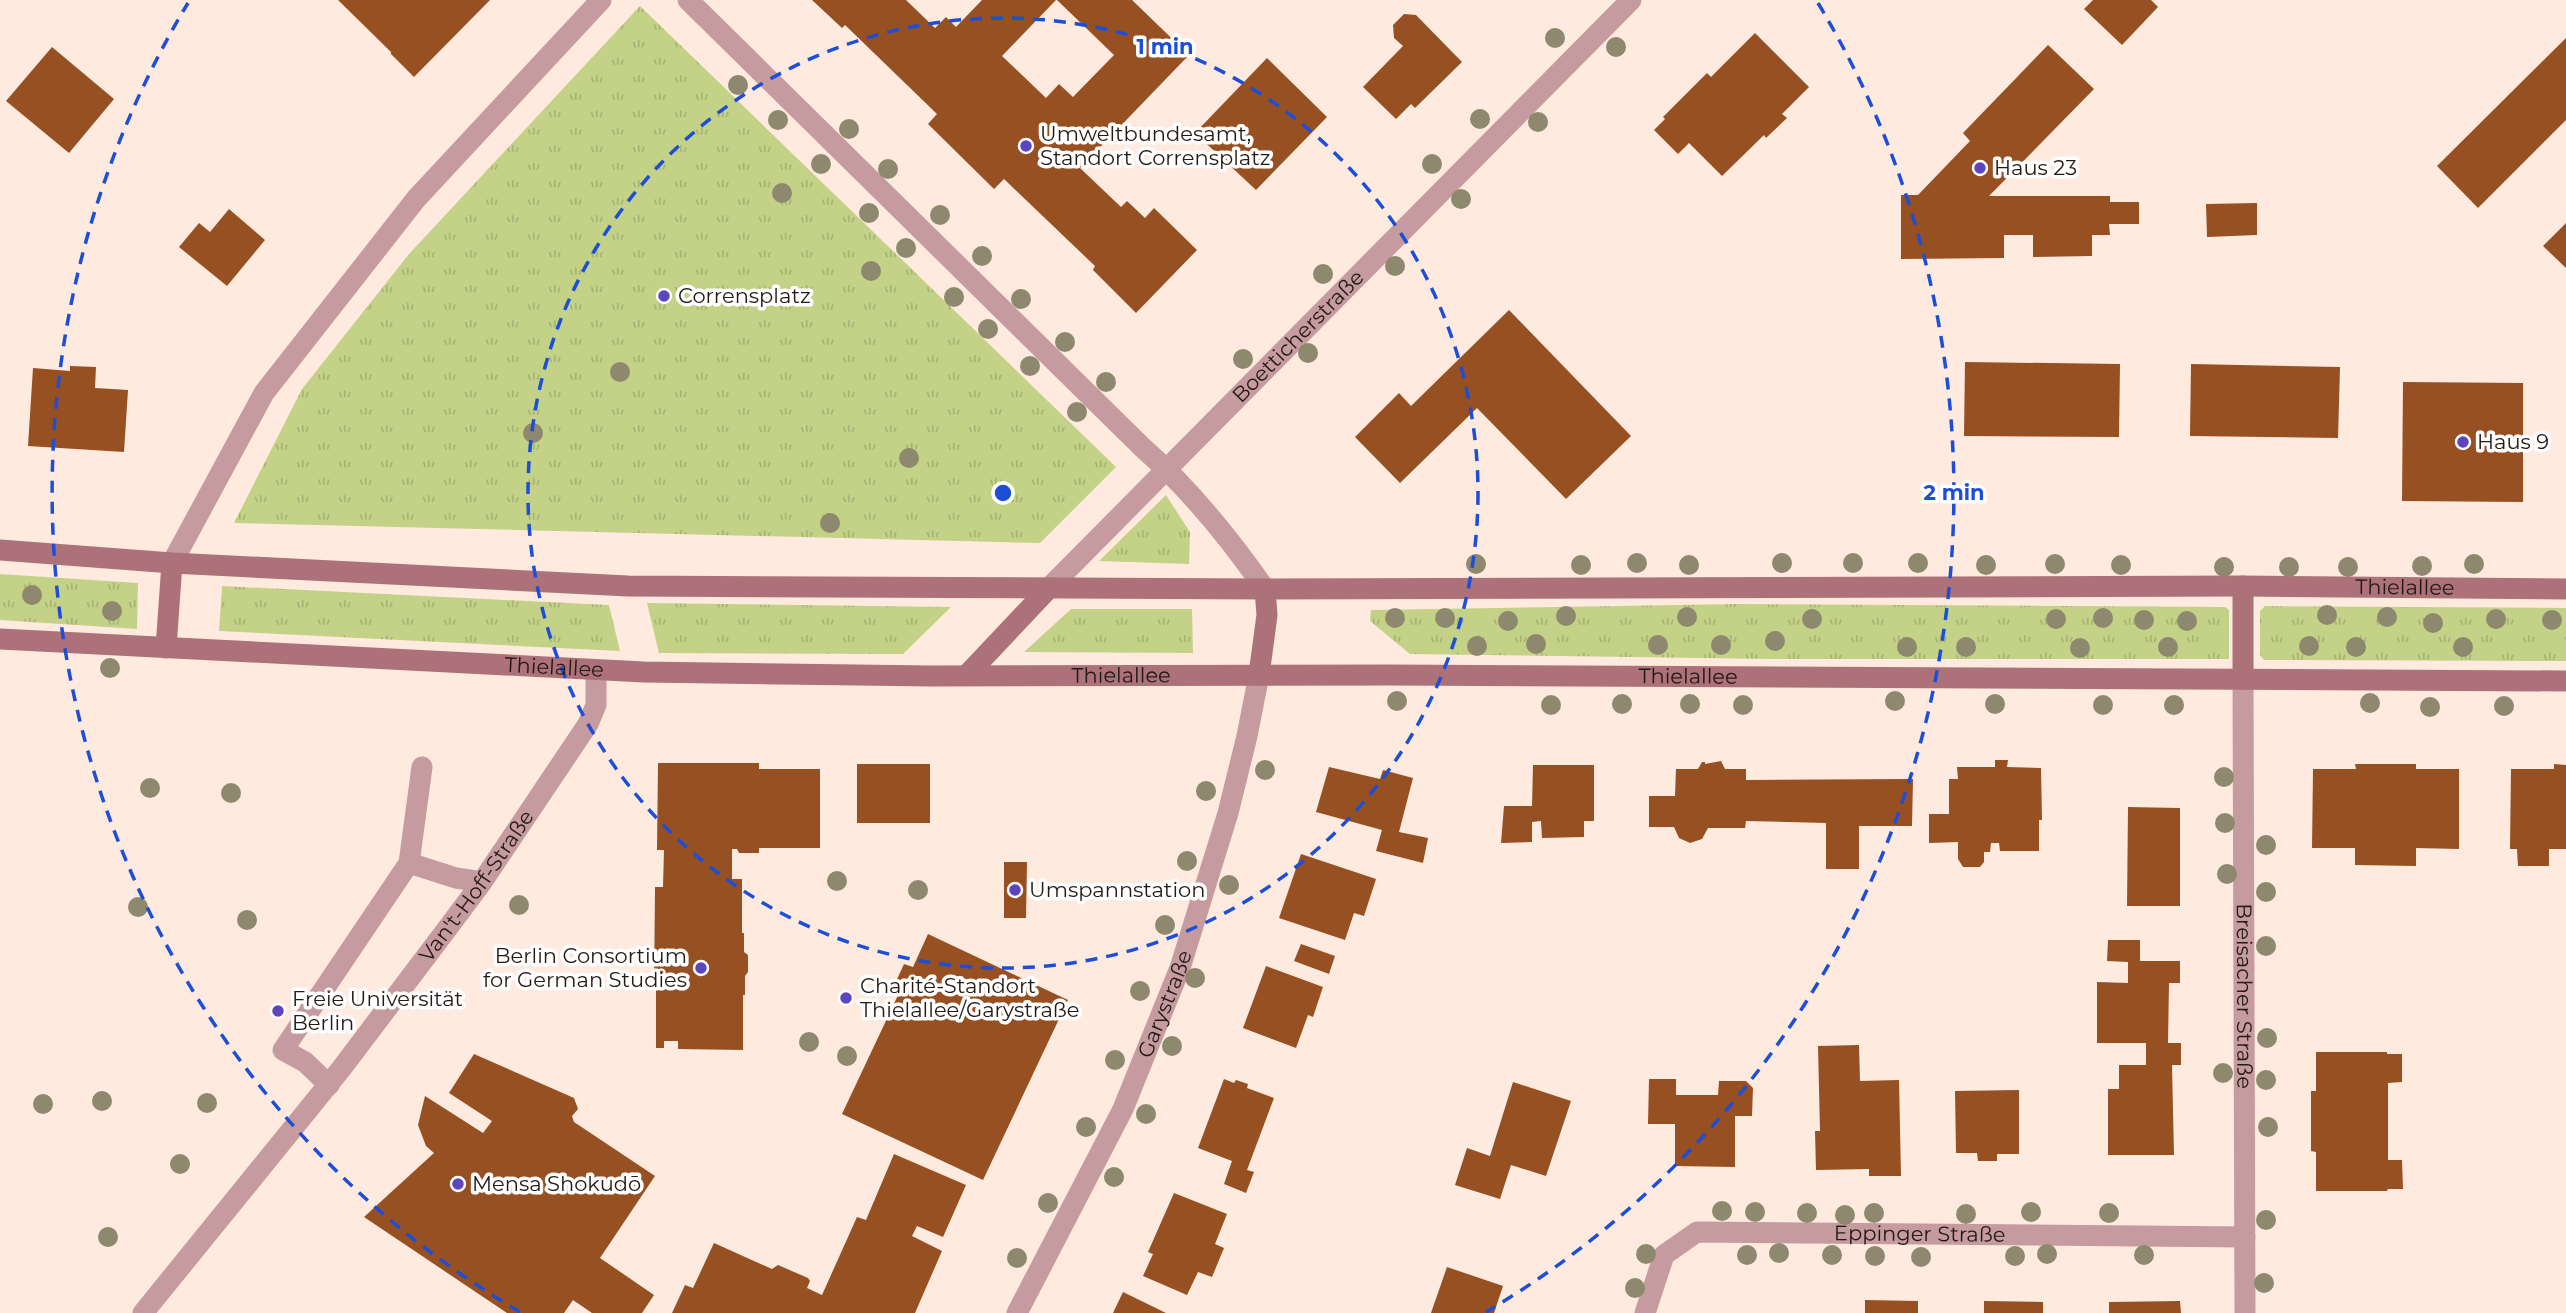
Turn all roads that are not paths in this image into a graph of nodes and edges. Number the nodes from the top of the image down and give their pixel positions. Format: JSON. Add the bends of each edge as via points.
{"nodes":[{"id":1,"x":601,"y":0,"type":"edge"},
{"id":2,"x":688,"y":0,"type":"edge"},
{"id":3,"x":1632,"y":0,"type":"edge"},
{"id":4,"x":1168,"y":470,"type":"junction"},
{"id":5,"x":0,"y":550,"type":"edge"},
{"id":6,"x":172,"y":563,"type":"junction"},
{"id":7,"x":2243,"y":586,"type":"junction"},
{"id":8,"x":1049,"y":588,"type":"junction"},
{"id":9,"x":1265,"y":589,"type":"junction"},
{"id":10,"x":2566,"y":589,"type":"edge"},
{"id":11,"x":0,"y":639,"type":"edge"},
{"id":12,"x":166,"y":648,"type":"junction"},
{"id":13,"x":596,"y":671,"type":"junction"},
{"id":14,"x":1259,"y":675,"type":"junction"},
{"id":15,"x":967,"y":676,"type":"junction"},
{"id":16,"x":2244,"y":679,"type":"junction"},
{"id":17,"x":2566,"y":681,"type":"edge"},
{"id":18,"x":422,"y":767,"type":"dead end"},
{"id":19,"x":409,"y":863,"type":"junction"},
{"id":20,"x":482,"y":882,"type":"junction"},
{"id":21,"x":328,"y":1085,"type":"junction"},
{"id":22,"x":2245,"y":1237,"type":"junction"},
{"id":23,"x":142,"y":1313,"type":"edge"},
{"id":24,"x":1017,"y":1313,"type":"edge"},
{"id":25,"x":1645,"y":1313,"type":"edge"},
{"id":26,"x":2245,"y":1313,"type":"edge"}],
"edges":[{"from":1,"to":6,"type":"street","via":[[416,199],[264,393]]},
{"from":2,"to":4,"type":"street"},
{"from":3,"to":4,"type":"street","name":"Boetticherstraße"},
{"from":4,"to":8,"type":"street","name":"Boetticherstraße"},
{"from":4,"to":9,"type":"street","via":[[1233,544]]},
{"from":5,"to":6,"type":"main road","name":"Thielallee"},
{"from":6,"to":8,"type":"main road","name":"Thielallee","via":[[628,586]]},
{"from":6,"to":12,"type":"main road"},
{"from":7,"to":9,"type":"main road","name":"Thielallee"},
{"from":7,"to":10,"type":"main road","name":"Thielallee"},
{"from":7,"to":16,"type":"main road"},
{"from":8,"to":9,"type":"main road","name":"Thielallee"},
{"from":8,"to":15,"type":"main road","name":"Boetticherstraße"},
{"from":9,"to":14,"type":"main road","via":[[1267,615]]},
{"from":11,"to":12,"type":"main road","name":"Thielallee"},
{"from":12,"to":13,"type":"main road","name":"Thielallee"},
{"from":13,"to":15,"type":"main road","name":"Thielallee"},
{"from":13,"to":20,"type":"street","name":"Van't-Hoff-Straße","via":[[596,705],[588,723]]},
{"from":14,"to":15,"type":"main road","name":"Thielallee"},
{"from":14,"to":16,"type":"main road","name":"Thielallee"},
{"from":14,"to":24,"type":"street","name":"Garystraße","via":[[1228,813],[1180,968],[1123,1109]]},
{"from":16,"to":17,"type":"main road","name":"Thielallee"},
{"from":16,"to":22,"type":"street","name":"Breisacher Straße"},
{"from":18,"to":19,"type":"street"},
{"from":19,"to":20,"type":"street"},
{"from":19,"to":21,"type":"street","via":[[283,1050],[305,1062]]},
{"from":20,"to":21,"type":"street","name":"Van't-Hoff-Straße"},
{"from":21,"to":23,"type":"street","name":"Van't-Hoff-Straße"},
{"from":22,"to":25,"type":"street","name":"Eppinger Straße","via":[[1697,1232],[1664,1255]]},
{"from":22,"to":26,"type":"street","name":"Breisacher Straße"}]}
